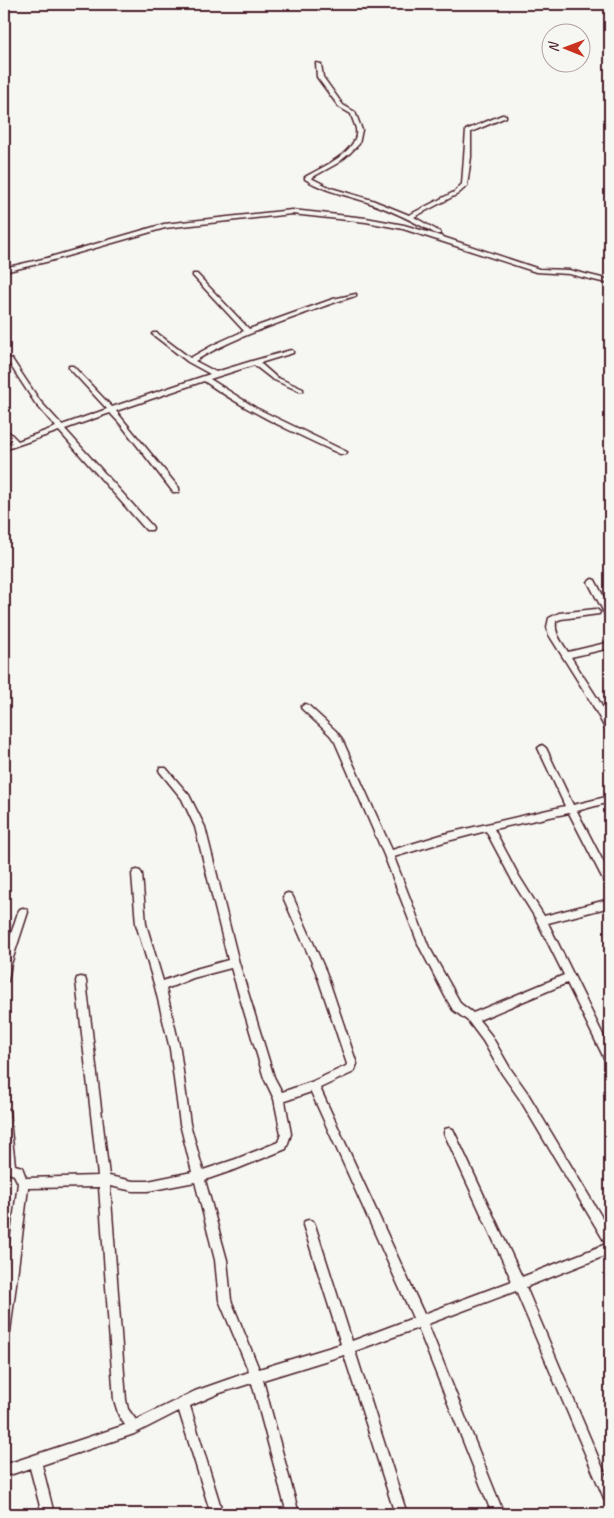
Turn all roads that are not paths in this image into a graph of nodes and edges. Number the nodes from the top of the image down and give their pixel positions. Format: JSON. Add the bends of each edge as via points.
{"nodes":[{"id":1,"x":318,"y":64,"type":"dead end"},
{"id":2,"x":504,"y":116,"type":"dead end"},
{"id":3,"x":410,"y":217,"type":"junction"},
{"id":4,"x":448,"y":240,"type":"junction"},
{"id":5,"x":4,"y":270,"type":"edge"},
{"id":6,"x":195,"y":275,"type":"dead end"},
{"id":7,"x":610,"y":282,"type":"edge"},
{"id":8,"x":354,"y":295,"type":"dead end"},
{"id":9,"x":248,"y":332,"type":"junction"},
{"id":10,"x":155,"y":334,"type":"dead end"},
{"id":11,"x":291,"y":352,"type":"dead end"},
{"id":12,"x":10,"y":360,"type":"dead end"},
{"id":13,"x":190,"y":361,"type":"junction"},
{"id":14,"x":254,"y":362,"type":"junction"},
{"id":15,"x":71,"y":367,"type":"dead end"},
{"id":16,"x":214,"y":374,"type":"junction"},
{"id":17,"x":204,"y":378,"type":"junction"},
{"id":18,"x":301,"y":390,"type":"dead end"},
{"id":19,"x":111,"y":412,"type":"junction"},
{"id":20,"x":59,"y":429,"type":"junction"},
{"id":21,"x":4,"y":433,"type":"edge"},
{"id":22,"x":16,"y":443,"type":"junction"},
{"id":23,"x":4,"y":448,"type":"edge"},
{"id":24,"x":343,"y":452,"type":"dead end"},
{"id":25,"x":176,"y":490,"type":"dead end"},
{"id":26,"x":149,"y":528,"type":"dead end"},
{"id":27,"x":592,"y":582,"type":"dead end"},
{"id":28,"x":596,"y":612,"type":"dead end"},
{"id":29,"x":610,"y":616,"type":"edge"},
{"id":30,"x":610,"y":645,"type":"edge"},
{"id":31,"x":566,"y":656,"type":"junction"},
{"id":32,"x":305,"y":707,"type":"dead end"},
{"id":33,"x":610,"y":730,"type":"edge"},
{"id":34,"x":542,"y":748,"type":"dead end"},
{"id":35,"x":163,"y":770,"type":"dead end"},
{"id":36,"x":610,"y":799,"type":"edge"},
{"id":37,"x":572,"y":809,"type":"junction"},
{"id":38,"x":489,"y":828,"type":"junction"},
{"id":39,"x":389,"y":855,"type":"junction"},
{"id":40,"x":137,"y":874,"type":"dead end"},
{"id":41,"x":610,"y":884,"type":"edge"},
{"id":42,"x":288,"y":898,"type":"dead end"},
{"id":43,"x":610,"y":903,"type":"edge"},
{"id":44,"x":23,"y":912,"type":"dead end"},
{"id":45,"x":542,"y":921,"type":"junction"},
{"id":46,"x":234,"y":962,"type":"junction"},
{"id":47,"x":570,"y":977,"type":"junction"},
{"id":48,"x":4,"y":978,"type":"edge"},
{"id":49,"x":81,"y":981,"type":"dead end"},
{"id":50,"x":160,"y":987,"type":"junction"},
{"id":51,"x":472,"y":1018,"type":"junction"},
{"id":52,"x":610,"y":1059,"type":"edge"},
{"id":53,"x":314,"y":1086,"type":"junction"},
{"id":54,"x":279,"y":1098,"type":"junction"},
{"id":55,"x":4,"y":1112,"type":"edge"},
{"id":56,"x":449,"y":1134,"type":"dead end"},
{"id":57,"x":7,"y":1169,"type":"edge"},
{"id":58,"x":200,"y":1176,"type":"junction"},
{"id":59,"x":104,"y":1181,"type":"junction"},
{"id":60,"x":23,"y":1183,"type":"junction"},
{"id":61,"x":309,"y":1225,"type":"dead end"},
{"id":62,"x":610,"y":1241,"type":"edge"},
{"id":63,"x":610,"y":1248,"type":"edge"},
{"id":64,"x":519,"y":1284,"type":"junction"},
{"id":65,"x":421,"y":1321,"type":"junction"},
{"id":66,"x":4,"y":1332,"type":"edge"},
{"id":67,"x":348,"y":1348,"type":"junction"},
{"id":68,"x":256,"y":1376,"type":"junction"},
{"id":69,"x":183,"y":1403,"type":"junction"},
{"id":70,"x":134,"y":1428,"type":"junction"},
{"id":71,"x":35,"y":1462,"type":"junction"},
{"id":72,"x":4,"y":1471,"type":"edge"},
{"id":73,"x":610,"y":1499,"type":"edge"},
{"id":74,"x":48,"y":1514,"type":"edge"},
{"id":75,"x":217,"y":1514,"type":"edge"},
{"id":76,"x":293,"y":1514,"type":"edge"},
{"id":77,"x":401,"y":1514,"type":"edge"},
{"id":78,"x":498,"y":1514,"type":"edge"}],
"edges":[{"from":1,"to":3,"type":"street","via":[[320,77],[341,106],[352,113],[360,130],[356,144],[348,152],[308,178]]},
{"from":2,"to":3,"type":"street","via":[[468,131],[465,185]]},
{"from":3,"to":4,"type":"street"},
{"from":4,"to":5,"type":"street","via":[[366,220],[278,212],[154,228]]},
{"from":4,"to":7,"type":"street","via":[[538,271],[569,272]]},
{"from":6,"to":9,"type":"street"},
{"from":8,"to":9,"type":"street"},
{"from":9,"to":13,"type":"street","via":[[214,346]]},
{"from":10,"to":13,"type":"street"},
{"from":11,"to":14,"type":"street"},
{"from":12,"to":20,"type":"street"},
{"from":13,"to":16,"type":"street"},
{"from":14,"to":16,"type":"street"},
{"from":14,"to":18,"type":"street","via":[[274,378]]},
{"from":15,"to":19,"type":"street"},
{"from":16,"to":17,"type":"street"},
{"from":17,"to":19,"type":"street"},
{"from":17,"to":24,"type":"street","via":[[230,398]]},
{"from":19,"to":20,"type":"street"},
{"from":19,"to":25,"type":"street"},
{"from":20,"to":22,"type":"street"},
{"from":20,"to":26,"type":"street"},
{"from":21,"to":22,"type":"street"},
{"from":22,"to":23,"type":"street"},
{"from":27,"to":29,"type":"street"},
{"from":28,"to":31,"type":"street","via":[[559,616],[552,620],[552,633]]},
{"from":30,"to":31,"type":"street"},
{"from":31,"to":33,"type":"street"},
{"from":32,"to":39,"type":"street","via":[[339,741]]},
{"from":34,"to":37,"type":"street"},
{"from":35,"to":46,"type":"street","via":[[186,798],[200,827]]},
{"from":36,"to":37,"type":"street"},
{"from":37,"to":38,"type":"street"},
{"from":37,"to":41,"type":"street"},
{"from":38,"to":39,"type":"street","via":[[449,835]]},
{"from":38,"to":45,"type":"street"},
{"from":39,"to":51,"type":"street","via":[[424,946],[457,1007]]},
{"from":40,"to":50,"type":"street","via":[[141,924]]},
{"from":42,"to":53,"type":"street","via":[[321,972],[352,1064],[350,1069]]},
{"from":43,"to":45,"type":"street"},
{"from":44,"to":48,"type":"street"},
{"from":45,"to":47,"type":"street"},
{"from":46,"to":50,"type":"street"},
{"from":46,"to":54,"type":"street","via":[[269,1078]]},
{"from":47,"to":51,"type":"street"},
{"from":47,"to":52,"type":"street"},
{"from":49,"to":59,"type":"street"},
{"from":50,"to":58,"type":"street","via":[[176,1049],[186,1124]]},
{"from":51,"to":62,"type":"street","via":[[524,1095]]},
{"from":53,"to":54,"type":"street"},
{"from":53,"to":65,"type":"street"},
{"from":54,"to":58,"type":"street","via":[[286,1134],[282,1145]]},
{"from":55,"to":57,"type":"street"},
{"from":56,"to":64,"type":"street"},
{"from":57,"to":60,"type":"street","via":[[18,1171]]},
{"from":58,"to":59,"type":"street","via":[[148,1186]]},
{"from":58,"to":68,"type":"street","via":[[221,1260],[225,1300]]},
{"from":59,"to":60,"type":"street"},
{"from":59,"to":70,"type":"street","via":[[120,1400],[123,1412]]},
{"from":60,"to":66,"type":"street"},
{"from":61,"to":67,"type":"street"},
{"from":63,"to":64,"type":"street"},
{"from":64,"to":65,"type":"street"},
{"from":64,"to":73,"type":"street"},
{"from":65,"to":67,"type":"street"},
{"from":65,"to":78,"type":"street"},
{"from":67,"to":68,"type":"street"},
{"from":67,"to":77,"type":"street"},
{"from":68,"to":69,"type":"street"},
{"from":68,"to":76,"type":"street"},
{"from":69,"to":70,"type":"street"},
{"from":69,"to":75,"type":"street"},
{"from":70,"to":71,"type":"street"},
{"from":71,"to":72,"type":"street"},
{"from":71,"to":74,"type":"street"}]}
